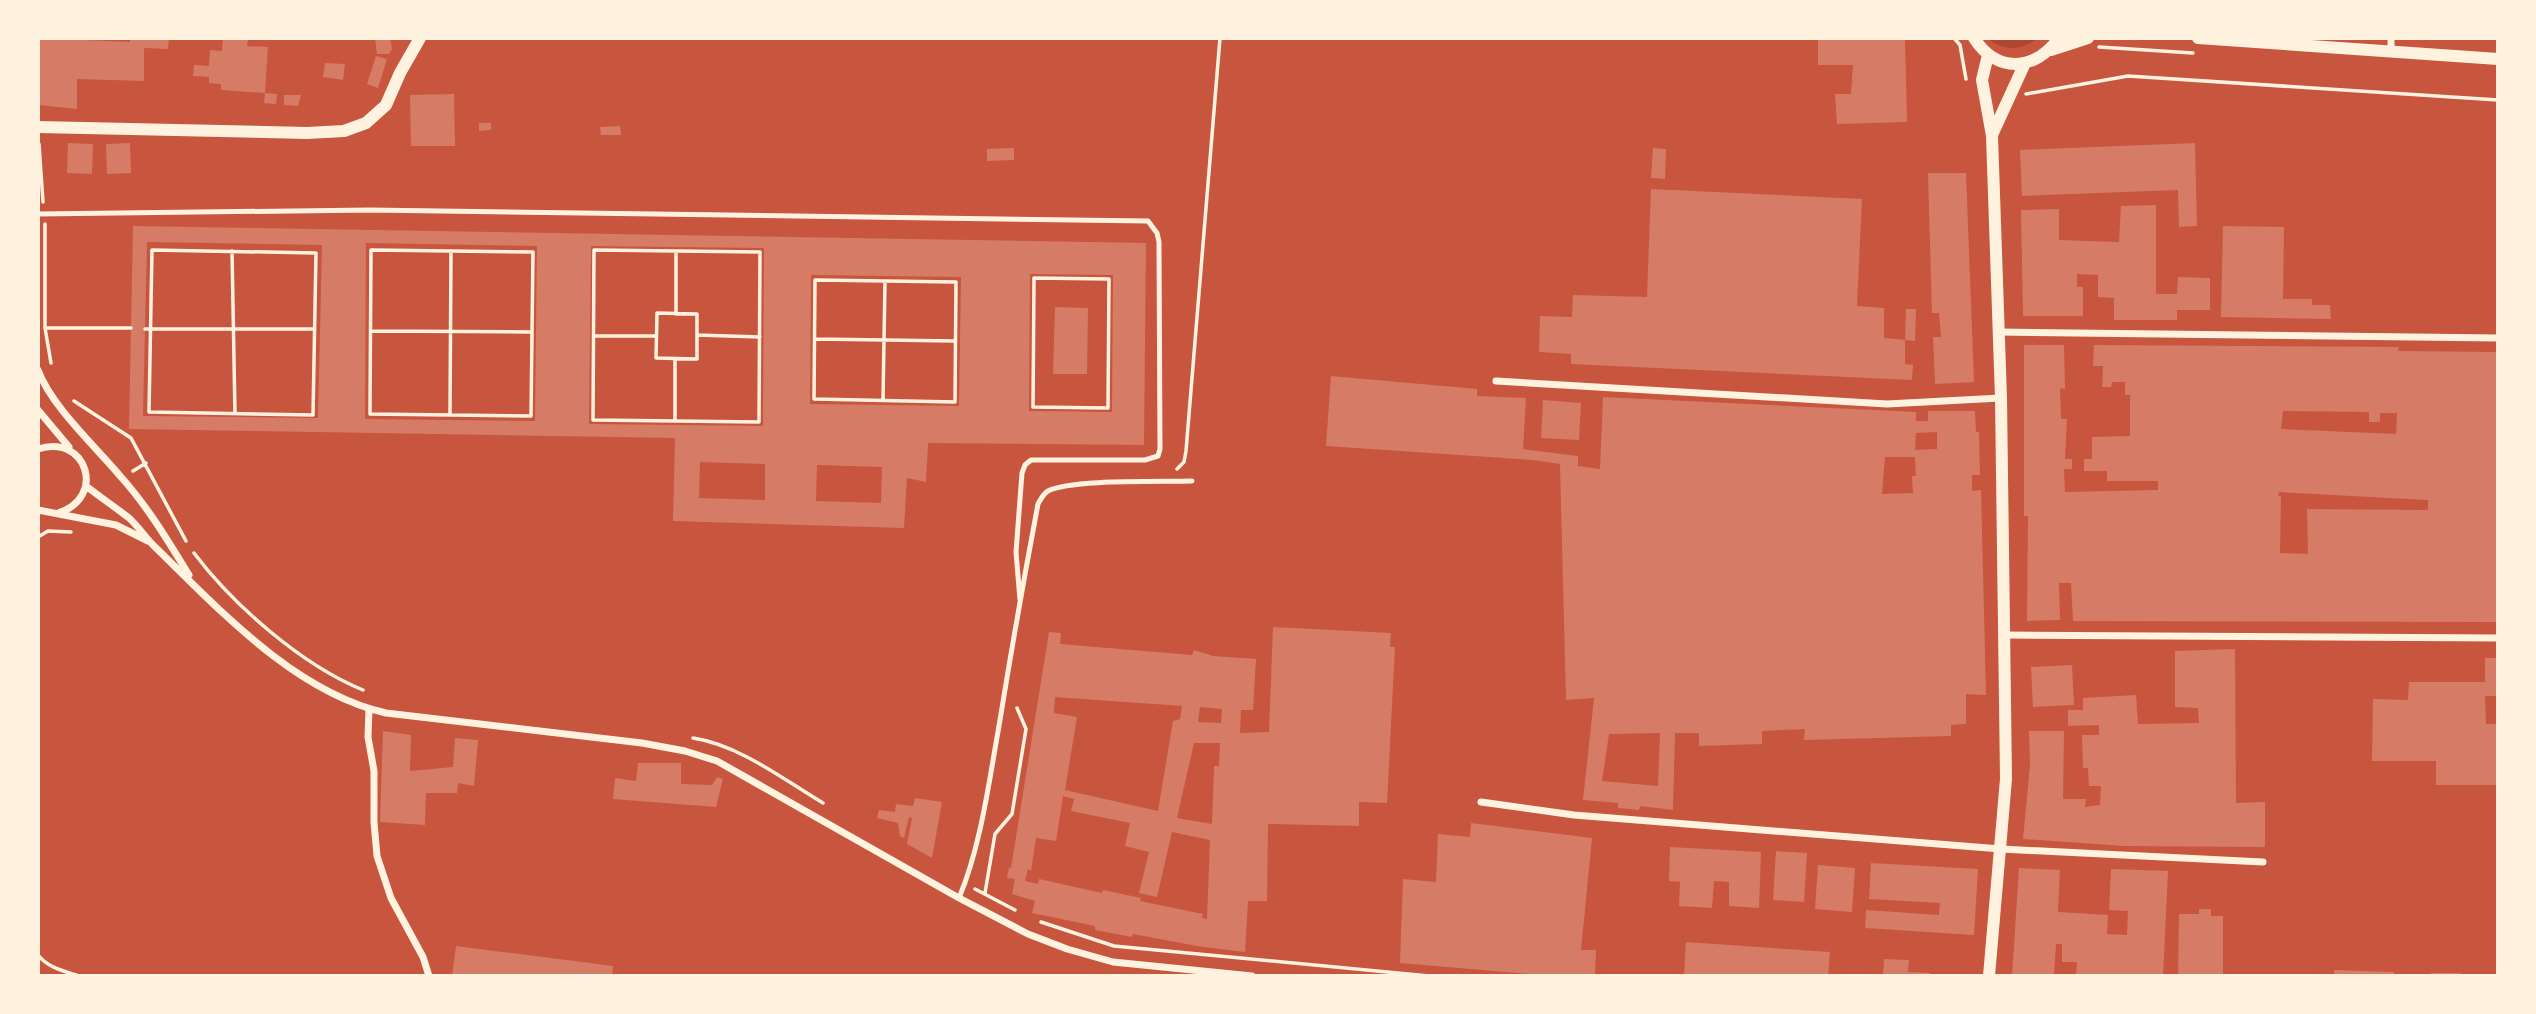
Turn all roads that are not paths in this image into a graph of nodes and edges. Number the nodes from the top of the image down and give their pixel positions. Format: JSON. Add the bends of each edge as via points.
{"nodes":[{"id":1,"x":420,"y":38,"type":"edge"},
{"id":2,"x":1973,"y":38,"type":"edge"},
{"id":3,"x":2059,"y":38,"type":"edge"},
{"id":4,"x":2198,"y":38,"type":"edge"},
{"id":5,"x":2089,"y":44,"type":"edge"},
{"id":6,"x":2391,"y":45,"type":"edge"},
{"id":7,"x":2050,"y":50,"type":"junction"},
{"id":8,"x":1988,"y":55,"type":"junction"},
{"id":9,"x":2497,"y":59,"type":"edge"},
{"id":10,"x":2025,"y":63,"type":"junction"},
{"id":11,"x":39,"y":127,"type":"edge"},
{"id":12,"x":1992,"y":136,"type":"junction"},
{"id":13,"x":41,"y":214,"type":"edge"},
{"id":14,"x":1999,"y":332,"type":"junction"},
{"id":15,"x":2497,"y":338,"type":"edge"},
{"id":16,"x":38,"y":370,"type":"edge"},
{"id":17,"x":1496,"y":381,"type":"dead end"},
{"id":18,"x":2001,"y":398,"type":"junction"},
{"id":19,"x":38,"y":410,"type":"edge"},
{"id":20,"x":38,"y":449,"type":"edge"},
{"id":21,"x":71,"y":451,"type":"junction"},
{"id":22,"x":1192,"y":481,"type":"dead end"},
{"id":23,"x":86,"y":486,"type":"junction"},
{"id":24,"x":42,"y":511,"type":"edge"},
{"id":25,"x":58,"y":513,"type":"junction"},
{"id":26,"x":38,"y":517,"type":"edge"},
{"id":27,"x":151,"y":543,"type":"junction"},
{"id":28,"x":195,"y":585,"type":"junction"},
{"id":29,"x":1020,"y":600,"type":"junction"},
{"id":30,"x":2005,"y":635,"type":"junction"},
{"id":31,"x":2497,"y":638,"type":"edge"},
{"id":32,"x":369,"y":709,"type":"junction"},
{"id":33,"x":1481,"y":802,"type":"dead end"},
{"id":34,"x":2001,"y":849,"type":"junction"},
{"id":35,"x":2263,"y":862,"type":"dead end"},
{"id":36,"x":959,"y":898,"type":"junction"},
{"id":37,"x":429,"y":975,"type":"edge"},
{"id":38,"x":1243,"y":975,"type":"edge"},
{"id":39,"x":1252,"y":975,"type":"edge"},
{"id":40,"x":1989,"y":975,"type":"edge"}],
"edges":[{"from":1,"to":11,"type":"street","via":[[386,105],[366,123],[344,131]]},
{"from":2,"to":8,"type":"street"},
{"from":3,"to":7,"type":"street"},
{"from":4,"to":6,"type":"street"},
{"from":5,"to":7,"type":"street"},
{"from":6,"to":9,"type":"street"},
{"from":7,"to":10,"type":"street"},
{"from":8,"to":10,"type":"street","via":[[1999,61]]},
{"from":8,"to":12,"type":"street","via":[[1982,80]]},
{"from":10,"to":12,"type":"street"},
{"from":12,"to":14,"type":"street"},
{"from":13,"to":29,"type":"lane","via":[[370,210],[1148,221],[1159,242],[1158,456],[1145,460],[1031,460],[1025,465],[1016,552]]},
{"from":14,"to":15,"type":"street"},
{"from":14,"to":18,"type":"street"},
{"from":16,"to":28,"type":"street","via":[[47,391],[156,521]]},
{"from":17,"to":18,"type":"street","via":[[1887,404]]},
{"from":18,"to":30,"type":"street"},
{"from":19,"to":21,"type":"street"},
{"from":20,"to":21,"type":"street","via":[[50,445]]},
{"from":21,"to":23,"type":"street","via":[[84,466]]},
{"from":22,"to":29,"type":"lane","via":[[1069,485],[1047,492],[1038,504]]},
{"from":23,"to":25,"type":"street","via":[[76,504]]},
{"from":23,"to":27,"type":"street","via":[[130,518]]},
{"from":24,"to":25,"type":"street"},
{"from":24,"to":26,"type":"street"},
{"from":25,"to":27,"type":"street","via":[[116,525]]},
{"from":27,"to":28,"type":"street"},
{"from":28,"to":32,"type":"street","via":[[293,670],[326,691]]},
{"from":29,"to":36,"type":"lane","via":[[985,808]]},
{"from":30,"to":31,"type":"street"},
{"from":30,"to":34,"type":"street","via":[[2006,779]]},
{"from":32,"to":36,"type":"street","via":[[642,743],[717,761]]},
{"from":32,"to":37,"type":"street","via":[[377,856],[391,898]]},
{"from":33,"to":34,"type":"street","via":[[1574,815]]},
{"from":34,"to":35,"type":"street"},
{"from":34,"to":40,"type":"street"},
{"from":36,"to":38,"type":"street","via":[[1028,934],[1113,962]]},
{"from":38,"to":39,"type":"street"}]}
